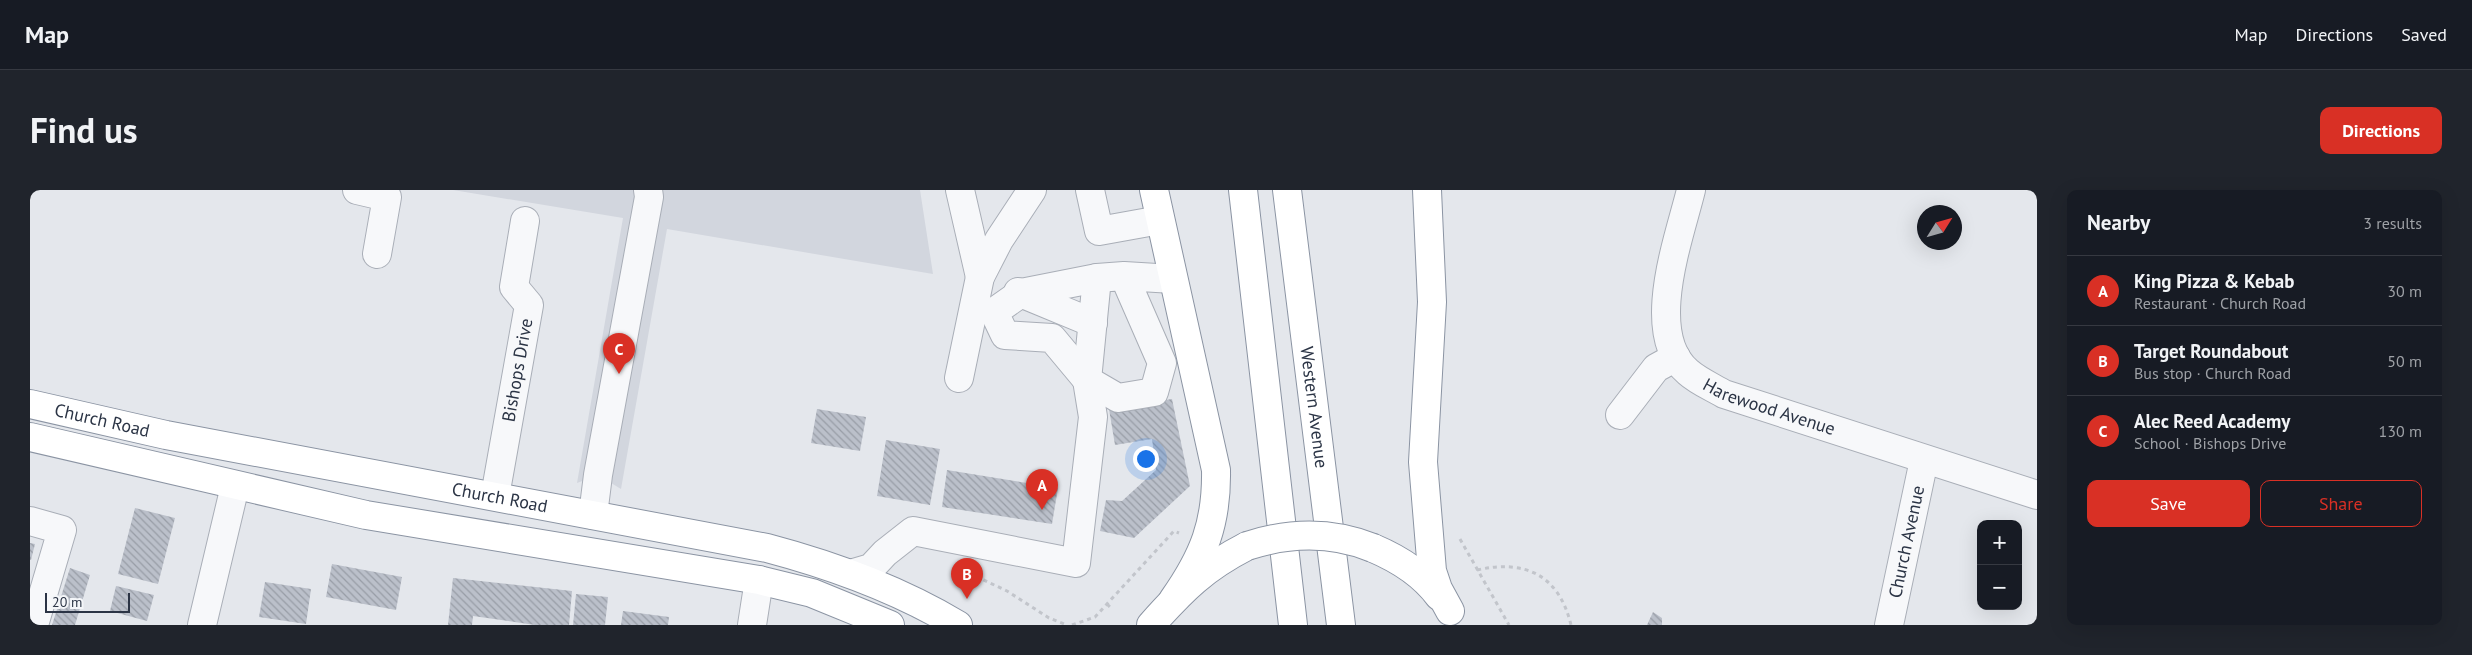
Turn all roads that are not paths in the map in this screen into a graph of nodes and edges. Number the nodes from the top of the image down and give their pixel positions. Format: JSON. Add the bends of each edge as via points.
{"nodes":[{"id":1,"x":357,"y":190,"type":"edge"},
{"id":2,"x":648,"y":190,"type":"edge"},
{"id":3,"x":960,"y":190,"type":"edge"},
{"id":4,"x":1032,"y":190,"type":"edge"},
{"id":5,"x":1090,"y":190,"type":"edge"},
{"id":6,"x":1154,"y":190,"type":"edge"},
{"id":7,"x":1243,"y":190,"type":"edge"},
{"id":8,"x":1287,"y":190,"type":"edge"},
{"id":9,"x":1427,"y":190,"type":"edge"},
{"id":10,"x":1691,"y":190,"type":"edge"},
{"id":11,"x":1160,"y":220,"type":"junction"},
{"id":12,"x":526,"y":221,"type":"dead end"},
{"id":13,"x":377,"y":254,"type":"dead end"},
{"id":14,"x":1124,"y":276,"type":"junction"},
{"id":15,"x":980,"y":277,"type":"junction"},
{"id":16,"x":1097,"y":278,"type":"junction"},
{"id":17,"x":1173,"y":279,"type":"junction"},
{"id":18,"x":1021,"y":293,"type":"junction"},
{"id":19,"x":1093,"y":323,"type":"junction"},
{"id":20,"x":1676,"y":357,"type":"junction"},
{"id":21,"x":959,"y":378,"type":"dead end"},
{"id":22,"x":1087,"y":380,"type":"junction"},
{"id":23,"x":30,"y":404,"type":"edge"},
{"id":24,"x":1620,"y":415,"type":"dead end"},
{"id":25,"x":30,"y":438,"type":"edge"},
{"id":26,"x":1924,"y":460,"type":"junction"},
{"id":27,"x":236,"y":486,"type":"junction"},
{"id":28,"x":2037,"y":495,"type":"edge"},
{"id":29,"x":495,"y":496,"type":"junction"},
{"id":30,"x":593,"y":515,"type":"junction"},
{"id":31,"x":30,"y":521,"type":"edge"},
{"id":32,"x":854,"y":574,"type":"junction"},
{"id":33,"x":759,"y":580,"type":"junction"},
{"id":34,"x":1174,"y":600,"type":"junction"},
{"id":35,"x":1455,"y":618,"type":"edge"},
{"id":36,"x":34,"y":625,"type":"edge"},
{"id":37,"x":202,"y":625,"type":"edge"},
{"id":38,"x":752,"y":625,"type":"edge"},
{"id":39,"x":890,"y":625,"type":"edge"},
{"id":40,"x":958,"y":625,"type":"edge"},
{"id":41,"x":1151,"y":625,"type":"edge"},
{"id":42,"x":1294,"y":625,"type":"edge"},
{"id":43,"x":1341,"y":625,"type":"edge"},
{"id":44,"x":1889,"y":625,"type":"edge"}],
"edges":[{"from":1,"to":13,"type":"street","via":[[387,196]]},
{"from":2,"to":30,"type":"street"},
{"from":3,"to":15,"type":"street"},
{"from":4,"to":15,"type":"street","via":[[999,240]]},
{"from":5,"to":11,"type":"street","via":[[1099,231]]},
{"from":6,"to":11,"type":"highway"},
{"from":7,"to":42,"type":"highway"},
{"from":8,"to":43,"type":"highway","name":"Western Avenue"},
{"from":9,"to":35,"type":"highway","via":[[1432,302],[1423,472],[1432,571],[1438,589]]},
{"from":10,"to":20,"type":"street","name":"Harewood Avenue","via":[[1665,301],[1665,322]]},
{"from":11,"to":17,"type":"highway"},
{"from":12,"to":29,"type":"street","name":"Bishops Drive","via":[[514,286],[529,305]]},
{"from":14,"to":16,"type":"street"},
{"from":14,"to":17,"type":"street"},
{"from":14,"to":22,"type":"street","via":[[1162,363],[1154,392],[1118,398]]},
{"from":15,"to":18,"type":"street"},
{"from":15,"to":21,"type":"street"},
{"from":16,"to":18,"type":"street"},
{"from":16,"to":19,"type":"street"},
{"from":17,"to":34,"type":"highway","via":[[1216,470],[1212,528],[1187,581]]},
{"from":18,"to":19,"type":"street"},
{"from":18,"to":22,"type":"street","via":[[994,312],[1005,335],[1052,338]]},
{"from":19,"to":22,"type":"street"},
{"from":20,"to":24,"type":"street","via":[[1656,368]]},
{"from":20,"to":26,"type":"street","name":"Harewood Avenue","via":[[1688,372],[1724,394]]},
{"from":22,"to":32,"type":"street","via":[[1093,417],[1076,563],[913,531],[871,568]]},
{"from":23,"to":29,"type":"highway","name":"Church Road","via":[[166,435]]},
{"from":25,"to":27,"type":"highway","name":"Church Road"},
{"from":26,"to":28,"type":"street","name":"Harewood Avenue"},
{"from":26,"to":44,"type":"street","name":"Church Avenue"},
{"from":27,"to":33,"type":"highway","name":"Church Road","via":[[366,515]]},
{"from":27,"to":37,"type":"street"},
{"from":29,"to":30,"type":"highway","name":"Church Road"},
{"from":30,"to":32,"type":"highway","name":"Church Road","via":[[767,548]]},
{"from":31,"to":36,"type":"street","via":[[62,530]]},
{"from":32,"to":40,"type":"highway","name":"Church Road"},
{"from":33,"to":38,"type":"street"},
{"from":33,"to":39,"type":"highway","name":"Church Road","via":[[812,593]]},
{"from":34,"to":35,"type":"highway","bridge":true,"via":[[1208,568],[1247,546],[1300,534],[1339,537],[1393,557],[1422,577]]},
{"from":34,"to":41,"type":"highway"}]}
